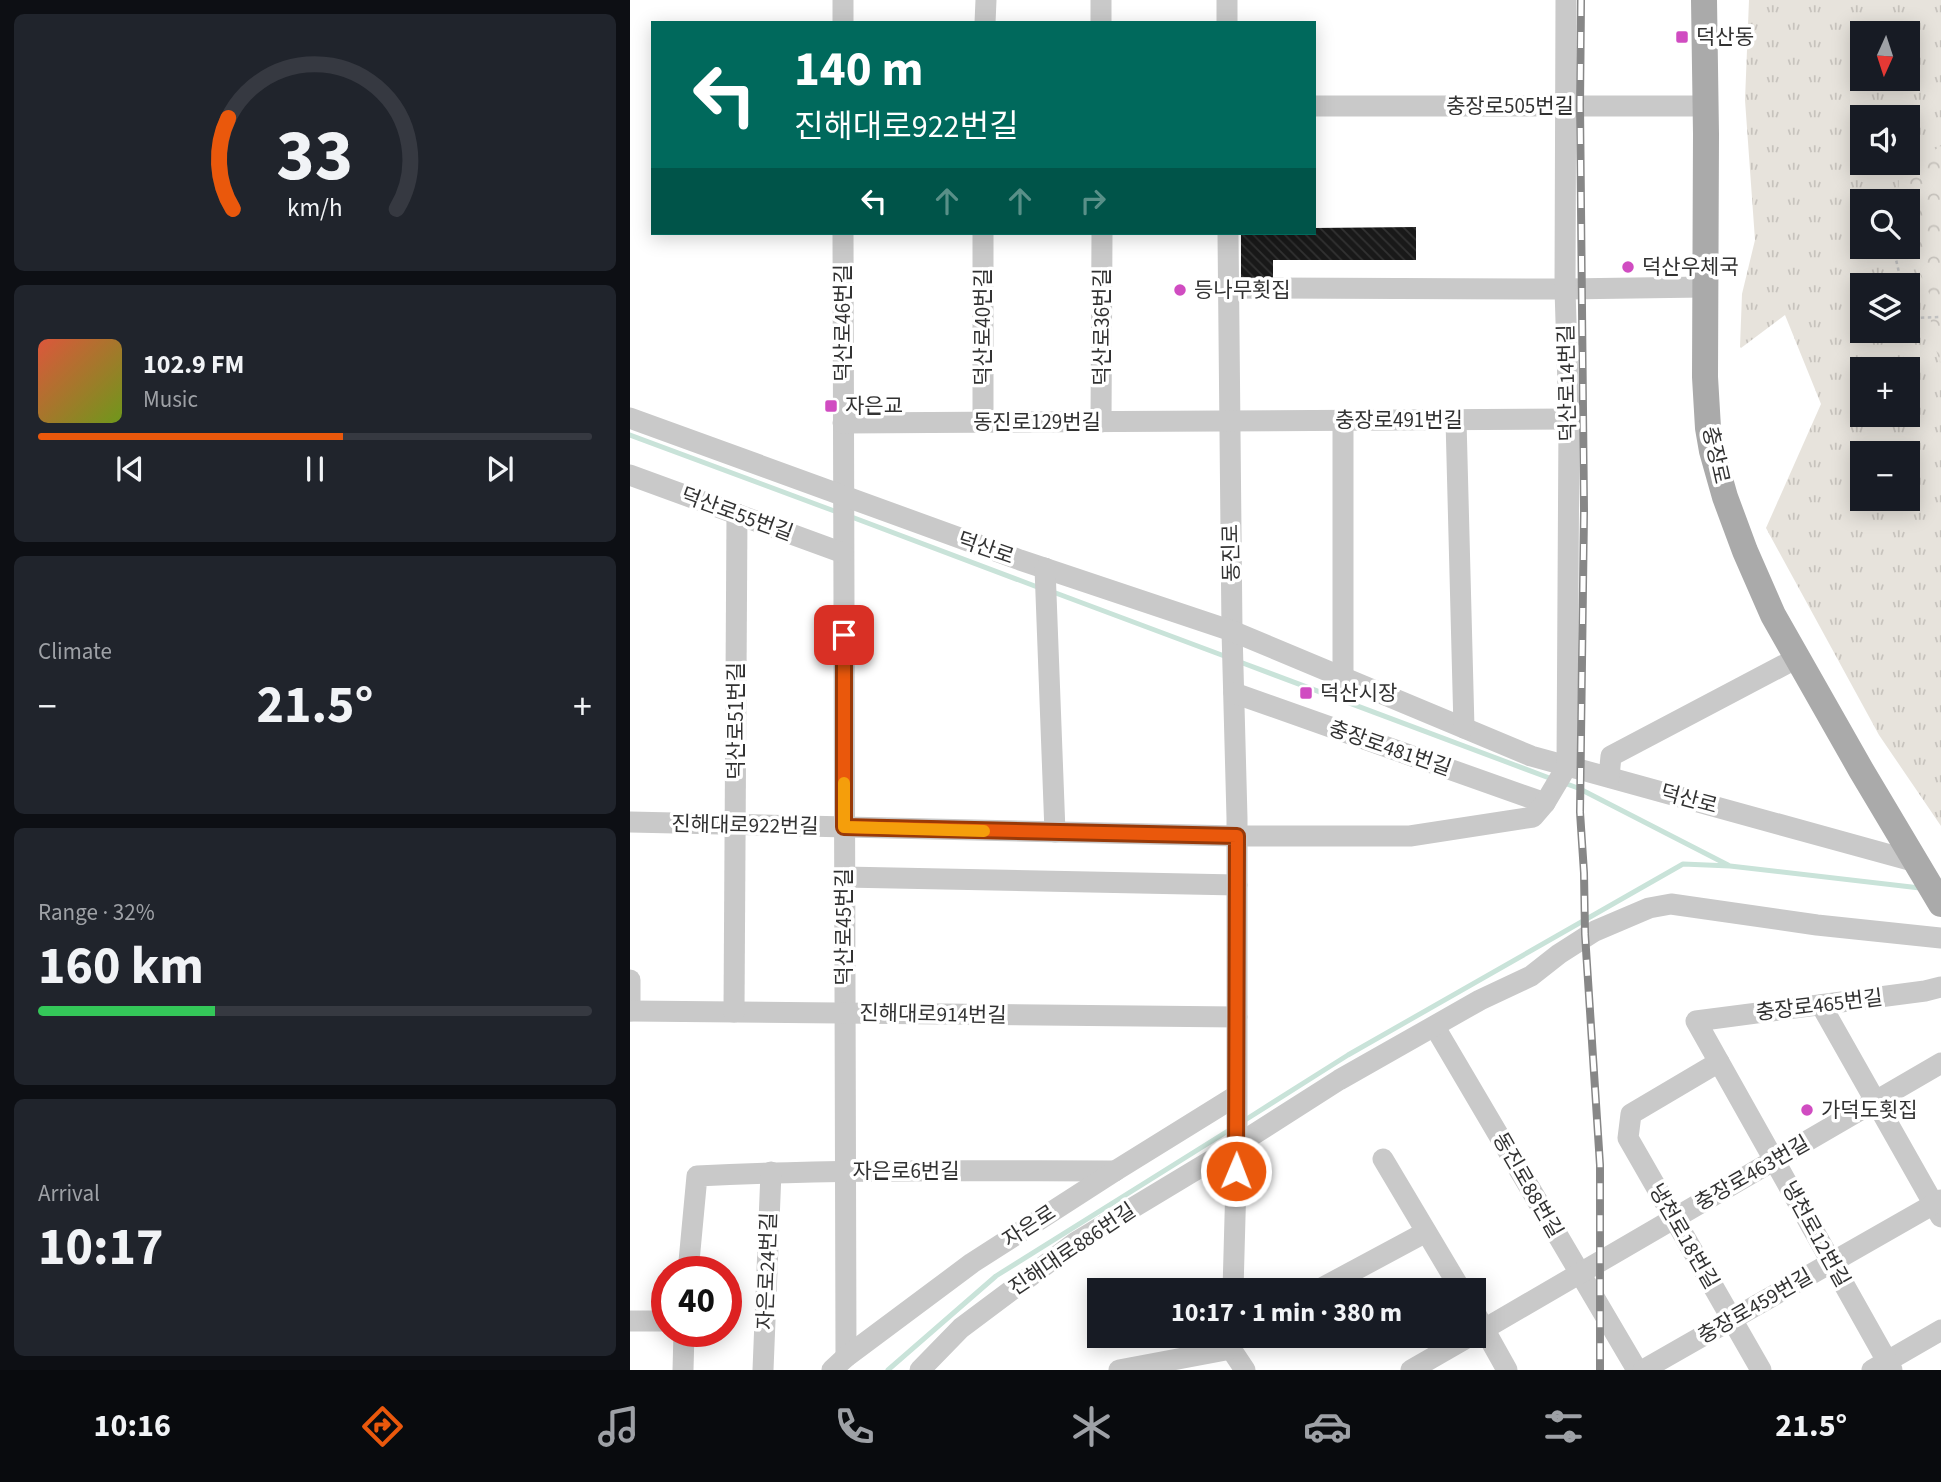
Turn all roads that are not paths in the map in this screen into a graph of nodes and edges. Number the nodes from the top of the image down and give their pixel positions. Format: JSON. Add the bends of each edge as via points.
{"nodes":[{"id":1,"x":843,"y":0,"type":"edge"},
{"id":2,"x":986,"y":0,"type":"edge"},
{"id":3,"x":1101,"y":0,"type":"edge"},
{"id":4,"x":1227,"y":0,"type":"edge"},
{"id":5,"x":1566,"y":0,"type":"edge"},
{"id":6,"x":1704,"y":0,"type":"edge"},
{"id":7,"x":843,"y":21,"type":"edge"},
{"id":8,"x":985,"y":21,"type":"edge"},
{"id":9,"x":1101,"y":21,"type":"edge"},
{"id":10,"x":1227,"y":21,"type":"edge"},
{"id":11,"x":1316,"y":106,"type":"edge"},
{"id":12,"x":1567,"y":106,"type":"junction"},
{"id":13,"x":1706,"y":106,"type":"junction"},
{"id":14,"x":843,"y":235,"type":"edge"},
{"id":15,"x":983,"y":235,"type":"edge"},
{"id":16,"x":1102,"y":235,"type":"edge"},
{"id":17,"x":1228,"y":235,"type":"edge"},
{"id":18,"x":1704,"y":287,"type":"junction"},
{"id":19,"x":1229,"y":288,"type":"junction"},
{"id":20,"x":1565,"y":289,"type":"junction"},
{"id":21,"x":630,"y":418,"type":"edge"},
{"id":22,"x":1569,"y":419,"type":"junction"},
{"id":23,"x":1343,"y":420,"type":"junction"},
{"id":24,"x":1456,"y":420,"type":"junction"},
{"id":25,"x":1230,"y":421,"type":"junction"},
{"id":26,"x":983,"y":422,"type":"junction"},
{"id":27,"x":1101,"y":422,"type":"junction"},
{"id":28,"x":843,"y":423,"type":"junction"},
{"id":29,"x":630,"y":475,"type":"edge"},
{"id":30,"x":843,"y":497,"type":"junction"},
{"id":31,"x":737,"y":514,"type":"junction"},
{"id":32,"x":843,"y":553,"type":"junction"},
{"id":33,"x":1045,"y":568,"type":"junction"},
{"id":34,"x":1232,"y":631,"type":"junction"},
{"id":35,"x":1797,"y":658,"type":"junction"},
{"id":36,"x":1343,"y":676,"type":"junction"},
{"id":37,"x":1234,"y":693,"type":"junction"},
{"id":38,"x":1464,"y":728,"type":"junction"},
{"id":39,"x":1566,"y":766,"type":"junction"},
{"id":40,"x":1609,"y":777,"type":"junction"},
{"id":41,"x":1545,"y":803,"type":"junction"},
{"id":42,"x":630,"y":822,"type":"edge"},
{"id":43,"x":735,"y":825,"type":"junction"},
{"id":44,"x":844,"y":827,"type":"junction"},
{"id":45,"x":1237,"y":827,"type":"junction"},
{"id":46,"x":1055,"y":832,"type":"junction"},
{"id":47,"x":1916,"y":862,"type":"junction"},
{"id":48,"x":844,"y":877,"type":"junction"},
{"id":49,"x":1237,"y":885,"type":"junction"},
{"id":50,"x":1941,"y":904,"type":"edge"},
{"id":51,"x":1941,"y":938,"type":"edge"},
{"id":52,"x":630,"y":980,"type":"edge"},
{"id":53,"x":1941,"y":987,"type":"edge"},
{"id":54,"x":1821,"y":1005,"type":"junction"},
{"id":55,"x":630,"y":1011,"type":"edge"},
{"id":56,"x":734,"y":1012,"type":"junction"},
{"id":57,"x":845,"y":1013,"type":"junction"},
{"id":58,"x":1237,"y":1017,"type":"junction"},
{"id":59,"x":1696,"y":1021,"type":"joint"},
{"id":60,"x":1439,"y":1034,"type":"dead end"},
{"id":61,"x":1719,"y":1062,"type":"junction"},
{"id":62,"x":1941,"y":1063,"type":"edge"},
{"id":63,"x":1236,"y":1096,"type":"junction"},
{"id":64,"x":1875,"y":1101,"type":"junction"},
{"id":65,"x":1237,"y":1144,"type":"junction"},
{"id":66,"x":1383,"y":1159,"type":"dead end"},
{"id":67,"x":1774,"y":1160,"type":"junction"},
{"id":68,"x":845,"y":1171,"type":"junction"},
{"id":69,"x":1115,"y":1171,"type":"junction"},
{"id":70,"x":771,"y":1172,"type":"junction"},
{"id":71,"x":1938,"y":1207,"type":"edge"},
{"id":72,"x":1674,"y":1218,"type":"junction"},
{"id":73,"x":1426,"y":1232,"type":"junction"},
{"id":74,"x":690,"y":1256,"type":"edge"},
{"id":75,"x":1832,"y":1262,"type":"junction"},
{"id":76,"x":1580,"y":1273,"type":"junction"},
{"id":77,"x":1233,"y":1278,"type":"edge"},
{"id":78,"x":1340,"y":1278,"type":"edge"},
{"id":79,"x":1454,"y":1278,"type":"edge"},
{"id":80,"x":1732,"y":1319,"type":"junction"},
{"id":81,"x":630,"y":1321,"type":"edge"},
{"id":82,"x":651,"y":1321,"type":"edge"},
{"id":83,"x":1486,"y":1322,"type":"edge"},
{"id":84,"x":1941,"y":1330,"type":"edge"},
{"id":85,"x":1486,"y":1341,"type":"edge"},
{"id":86,"x":684,"y":1347,"type":"edge"},
{"id":87,"x":1229,"y":1348,"type":"edge"},
{"id":88,"x":1234,"y":1348,"type":"edge"},
{"id":89,"x":1444,"y":1348,"type":"edge"},
{"id":90,"x":839,"y":1364,"type":"edge"},
{"id":91,"x":1884,"y":1367,"type":"edge"},
{"id":92,"x":683,"y":1370,"type":"edge"},
{"id":93,"x":764,"y":1370,"type":"edge"},
{"id":94,"x":920,"y":1370,"type":"edge"},
{"id":95,"x":1119,"y":1370,"type":"edge"},
{"id":96,"x":1245,"y":1370,"type":"edge"},
{"id":97,"x":1411,"y":1370,"type":"edge"},
{"id":98,"x":1507,"y":1370,"type":"edge"},
{"id":99,"x":1637,"y":1370,"type":"edge"},
{"id":100,"x":1643,"y":1370,"type":"edge"},
{"id":101,"x":1761,"y":1370,"type":"edge"}],
"edges":[{"from":1,"to":7,"type":"street"},
{"from":2,"to":8,"type":"street"},
{"from":3,"to":9,"type":"street"},
{"from":4,"to":10,"type":"street"},
{"from":5,"to":12,"type":"street","name":"덕산로14번길"},
{"from":6,"to":13,"type":"main road","name":"충장로"},
{"from":11,"to":12,"type":"street","name":"충장로505번길"},
{"from":12,"to":13,"type":"street","name":"충장로505번길"},
{"from":12,"to":20,"type":"street","name":"덕산로14번길"},
{"from":13,"to":18,"type":"main road","name":"충장로"},
{"from":14,"to":28,"type":"street","name":"덕산로46번길"},
{"from":15,"to":26,"type":"street","name":"덕산로40번길"},
{"from":16,"to":27,"type":"street","name":"덕산로36번길"},
{"from":17,"to":19,"type":"street","name":"동진로"},
{"from":18,"to":20,"type":"street"},
{"from":18,"to":35,"type":"main road","name":"충장로","via":[[1705,390],[1712,451],[1745,551]]},
{"from":19,"to":20,"type":"street"},
{"from":19,"to":25,"type":"street","name":"동진로"},
{"from":20,"to":22,"type":"street","name":"덕산로14번길"},
{"from":21,"to":30,"type":"street","name":"덕산로"},
{"from":22,"to":24,"type":"street","name":"충장로491번길"},
{"from":22,"to":39,"type":"street","name":"덕산로14번길"},
{"from":23,"to":24,"type":"street","name":"충장로491번길"},
{"from":23,"to":25,"type":"street","name":"충장로491번길"},
{"from":23,"to":36,"type":"street"},
{"from":24,"to":38,"type":"street"},
{"from":25,"to":27,"type":"street","name":"동진로129번길"},
{"from":25,"to":34,"type":"street","name":"동진로"},
{"from":26,"to":27,"type":"street","name":"동진로129번길"},
{"from":26,"to":28,"type":"street","name":"동진로129번길"},
{"from":28,"to":30,"type":"street","name":"덕산로46번길"},
{"from":29,"to":31,"type":"street","name":"덕산로55번길"},
{"from":30,"to":32,"type":"street","name":"덕산로45번길"},
{"from":30,"to":33,"type":"street","name":"덕산로"},
{"from":31,"to":32,"type":"street","name":"덕산로55번길"},
{"from":31,"to":43,"type":"street","name":"덕산로51번길"},
{"from":32,"to":44,"type":"street","name":"덕산로45번길"},
{"from":33,"to":34,"type":"street","name":"덕산로"},
{"from":33,"to":46,"type":"street"},
{"from":34,"to":36,"type":"street","name":"덕산로"},
{"from":34,"to":37,"type":"street","name":"동진로"},
{"from":35,"to":40,"type":"street","via":[[1611,756]]},
{"from":35,"to":47,"type":"main road","name":"충장로"},
{"from":36,"to":38,"type":"street","name":"덕산로"},
{"from":37,"to":41,"type":"street","name":"충장로481번길"},
{"from":37,"to":45,"type":"street","name":"동진로"},
{"from":38,"to":39,"type":"street","name":"덕산로"},
{"from":39,"to":40,"type":"street","name":"덕산로"},
{"from":39,"to":41,"type":"street"},
{"from":40,"to":47,"type":"street","name":"덕산로"},
{"from":41,"to":45,"type":"street","via":[[1533,817],[1410,836]]},
{"from":42,"to":43,"type":"street","name":"진해대로922번길"},
{"from":43,"to":44,"type":"street","name":"진해대로922번길"},
{"from":43,"to":56,"type":"street","name":"덕산로51번길"},
{"from":44,"to":46,"type":"street","name":"진해대로922번길"},
{"from":44,"to":48,"type":"street","name":"덕산로45번길"},
{"from":45,"to":46,"type":"street","name":"진해대로922번길"},
{"from":45,"to":49,"type":"street","name":"동진로"},
{"from":47,"to":50,"type":"main road","name":"충장로"},
{"from":48,"to":49,"type":"street"},
{"from":48,"to":57,"type":"street","name":"덕산로45번길"},
{"from":49,"to":58,"type":"street","name":"동진로"},
{"from":51,"to":65,"type":"street","name":"진해대로886번길","via":[[1671,904],[1649,908],[1595,932],[1531,976],[1422,1032]]},
{"from":52,"to":55,"type":"street"},
{"from":53,"to":54,"type":"street","name":"충장로465번길"},
{"from":54,"to":59,"type":"street","name":"충장로465번길"},
{"from":54,"to":64,"type":"street"},
{"from":55,"to":56,"type":"street","name":"진해대로914번길"},
{"from":56,"to":57,"type":"street","name":"진해대로914번길"},
{"from":57,"to":58,"type":"street","name":"진해대로914번길"},
{"from":57,"to":68,"type":"street","name":"덕산로45번길"},
{"from":58,"to":63,"type":"street","name":"동진로"},
{"from":59,"to":61,"type":"street","name":"냉천로12번길"},
{"from":60,"to":76,"type":"street","name":"동진로88번길"},
{"from":61,"to":67,"type":"street","name":"냉천로12번길"},
{"from":61,"to":72,"type":"street","name":"냉천로18번길","via":[[1631,1114],[1628,1138]]},
{"from":62,"to":64,"type":"street","name":"충장로463번길"},
{"from":63,"to":65,"type":"street","name":"동진로"},
{"from":63,"to":69,"type":"street","name":"자은로"},
{"from":64,"to":67,"type":"street","name":"충장로463번길"},
{"from":64,"to":71,"type":"street"},
{"from":65,"to":77,"type":"street","name":"동진로"},
{"from":65,"to":94,"type":"street","name":"진해대로886번길","via":[[1076,1242],[961,1328]]},
{"from":66,"to":73,"type":"street"},
{"from":67,"to":72,"type":"street","name":"충장로463번길"},
{"from":67,"to":75,"type":"street","name":"냉천로12번길"},
{"from":68,"to":69,"type":"street","name":"자은로6번길"},
{"from":68,"to":70,"type":"street","name":"자은로6번길"},
{"from":68,"to":90,"type":"street","name":"덕산로45번길"},
{"from":69,"to":90,"type":"street","name":"자은로","via":[[972,1264]]},
{"from":70,"to":74,"type":"street","name":"자은로6번길","via":[[697,1176]]},
{"from":70,"to":93,"type":"street","name":"자은로24번길"},
{"from":71,"to":75,"type":"street","name":"충장로459번길"},
{"from":72,"to":76,"type":"street","name":"충장로463번길"},
{"from":72,"to":80,"type":"street","name":"냉천로18번길"},
{"from":73,"to":78,"type":"street"},
{"from":73,"to":79,"type":"street"},
{"from":75,"to":80,"type":"street","name":"충장로459번길"},
{"from":75,"to":91,"type":"street","name":"냉천로12번길"},
{"from":76,"to":83,"type":"street"},
{"from":76,"to":99,"type":"street","name":"동진로88번길"},
{"from":80,"to":100,"type":"street","name":"충장로459번길"},
{"from":80,"to":101,"type":"street","name":"냉천로18번길"},
{"from":81,"to":82,"type":"street"},
{"from":84,"to":91,"type":"street"},
{"from":85,"to":98,"type":"street"},
{"from":86,"to":92,"type":"street"},
{"from":87,"to":95,"type":"street"},
{"from":88,"to":96,"type":"street"},
{"from":89,"to":97,"type":"street"}]}
